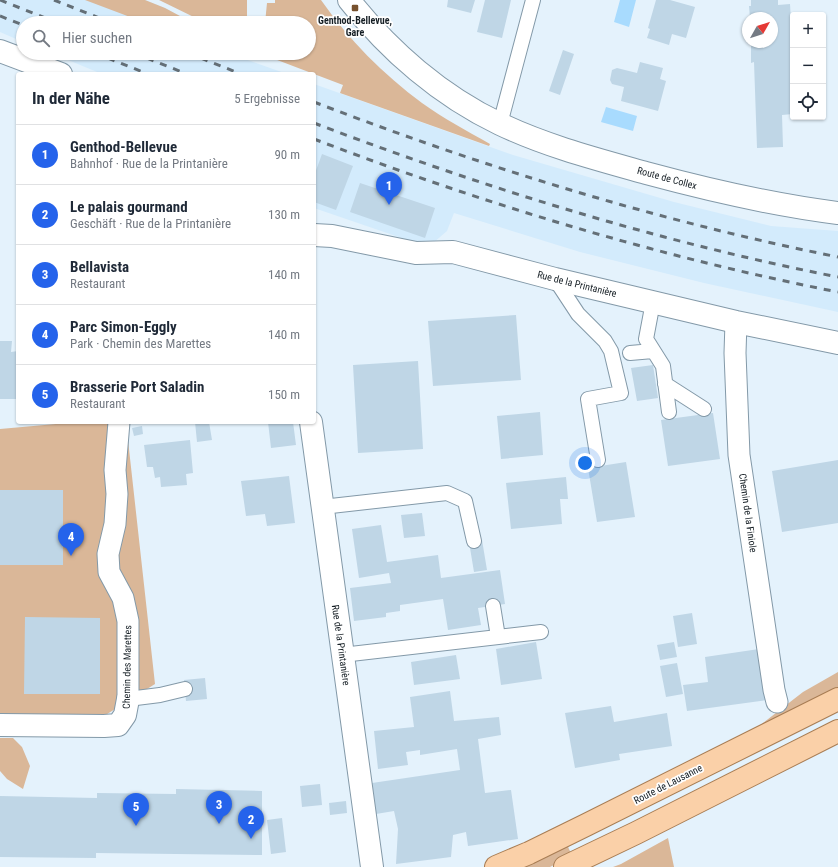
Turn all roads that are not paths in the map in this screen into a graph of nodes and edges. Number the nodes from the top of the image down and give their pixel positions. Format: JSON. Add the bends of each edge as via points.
{"nodes":[{"id":1,"x":349,"y":0,"type":"edge"},
{"id":2,"x":533,"y":0,"type":"edge"},
{"id":3,"x":0,"y":51,"type":"edge"},
{"id":4,"x":16,"y":57,"type":"edge"},
{"id":5,"x":24,"y":60,"type":"edge"},
{"id":6,"x":56,"y":72,"type":"edge"},
{"id":7,"x":500,"y":124,"type":"junction"},
{"id":8,"x":838,"y":213,"type":"edge"},
{"id":9,"x":316,"y":235,"type":"edge"},
{"id":10,"x":555,"y":279,"type":"junction"},
{"id":11,"x":653,"y":302,"type":"junction"},
{"id":12,"x":736,"y":322,"type":"junction"},
{"id":13,"x":838,"y":343,"type":"edge"},
{"id":14,"x":653,"y":351,"type":"junction"},
{"id":15,"x":630,"y":353,"type":"dead end"},
{"id":16,"x":665,"y":384,"type":"junction"},
{"id":17,"x":704,"y":409,"type":"dead end"},
{"id":18,"x":669,"y":412,"type":"dead end"},
{"id":19,"x":119,"y":424,"type":"edge"},
{"id":20,"x":311,"y":424,"type":"edge"},
{"id":21,"x":598,"y":460,"type":"dead end"},
{"id":22,"x":322,"y":507,"type":"junction"},
{"id":23,"x":474,"y":541,"type":"dead end"},
{"id":24,"x":493,"y":606,"type":"dead end"},
{"id":25,"x":541,"y":632,"type":"dead end"},
{"id":26,"x":498,"y":637,"type":"junction"},
{"id":27,"x":342,"y":655,"type":"junction"},
{"id":28,"x":185,"y":689,"type":"dead end"},
{"id":29,"x":128,"y":698,"type":"junction"},
{"id":30,"x":838,"y":699,"type":"edge"},
{"id":31,"x":777,"y":702,"type":"dead end"},
{"id":32,"x":0,"y":725,"type":"edge"},
{"id":33,"x":838,"y":730,"type":"edge"},
{"id":34,"x":372,"y":867,"type":"edge"},
{"id":35,"x":496,"y":867,"type":"edge"},
{"id":36,"x":565,"y":867,"type":"edge"}],
"edges":[{"from":1,"to":7,"type":"street","name":"Route de Collex","via":[[372,27],[413,66],[450,95]]},
{"from":2,"to":7,"type":"lane"},
{"from":3,"to":4,"type":"street"},
{"from":5,"to":6,"type":"street"},
{"from":7,"to":8,"type":"street","name":"Route de Collex","via":[[581,155],[659,176],[722,192]]},
{"from":9,"to":10,"type":"street","name":"Rue de la Printanière","via":[[416,253],[452,252]]},
{"from":10,"to":11,"type":"street","name":"Rue de la Printanière"},
{"from":10,"to":21,"type":"lane","via":[[578,314],[605,341],[611,351],[615,367],[621,393],[588,399]]},
{"from":11,"to":12,"type":"street","name":"Rue de la Printanière"},
{"from":11,"to":14,"type":"lane","via":[[646,339]]},
{"from":12,"to":13,"type":"street","name":"Rue de la Printanière"},
{"from":12,"to":31,"type":"street","name":"Chemin de la Finiole","via":[[739,455]]},
{"from":14,"to":15,"type":"lane"},
{"from":14,"to":16,"type":"lane","via":[[662,366]]},
{"from":16,"to":17,"type":"lane"},
{"from":16,"to":18,"type":"lane"},
{"from":19,"to":29,"type":"street","name":"Chemin des Marettes","via":[[114,470],[117,494],[115,524],[108,554],[109,572],[123,598],[128,621]]},
{"from":20,"to":22,"type":"street","name":"Rue de la Printanière"},
{"from":22,"to":23,"type":"lane","via":[[447,493],[465,501]]},
{"from":22,"to":27,"type":"street","name":"Rue de la Printanière"},
{"from":24,"to":26,"type":"lane"},
{"from":25,"to":26,"type":"lane"},
{"from":26,"to":27,"type":"lane"},
{"from":27,"to":34,"type":"street","name":"Rue de la Printanière"},
{"from":28,"to":29,"type":"lane","via":[[160,695]]},
{"from":29,"to":32,"type":"street","name":"Chemin des Marettes","via":[[125,715],[118,725]]},
{"from":30,"to":35,"type":"main road","name":"Route de Lausanne"},
{"from":33,"to":36,"type":"main road"}]}
